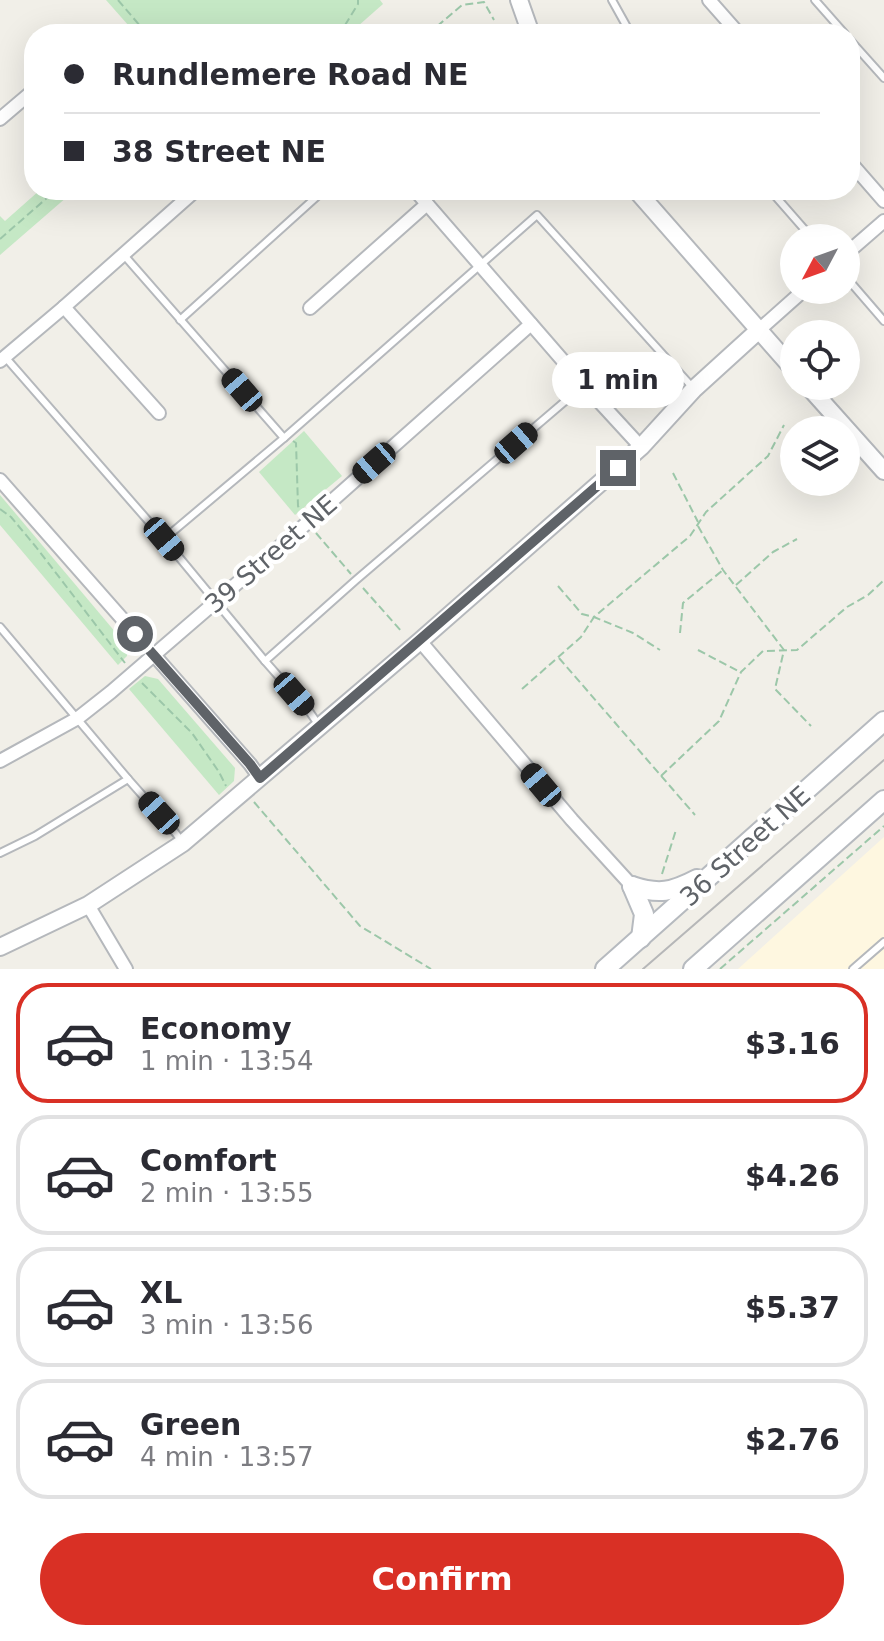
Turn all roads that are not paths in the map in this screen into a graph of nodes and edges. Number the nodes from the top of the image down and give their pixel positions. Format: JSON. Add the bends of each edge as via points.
{"nodes":[{"id":1,"x":519,"y":0,"type":"edge"},
{"id":2,"x":612,"y":0,"type":"edge"},
{"id":3,"x":709,"y":0,"type":"edge"},
{"id":4,"x":815,"y":0,"type":"edge"},
{"id":5,"x":527,"y":24,"type":"edge"},
{"id":6,"x":625,"y":24,"type":"edge"},
{"id":7,"x":730,"y":24,"type":"edge"},
{"id":8,"x":836,"y":24,"type":"edge"},
{"id":9,"x":860,"y":51,"type":"edge"},
{"id":10,"x":884,"y":78,"type":"edge"},
{"id":11,"x":24,"y":99,"type":"edge"},
{"id":12,"x":0,"y":119,"type":"edge"},
{"id":13,"x":860,"y":173,"type":"edge"},
{"id":14,"x":185,"y":200,"type":"edge"},
{"id":15,"x":313,"y":200,"type":"edge"},
{"id":16,"x":424,"y":200,"type":"edge"},
{"id":17,"x":645,"y":200,"type":"edge"},
{"id":18,"x":779,"y":200,"type":"edge"},
{"id":19,"x":884,"y":201,"type":"edge"},
{"id":20,"x":427,"y":204,"type":"junction"},
{"id":21,"x":884,"y":221,"type":"edge"},
{"id":22,"x":800,"y":224,"type":"edge"},
{"id":23,"x":860,"y":242,"type":"edge"},
{"id":24,"x":123,"y":254,"type":"junction"},
{"id":25,"x":479,"y":264,"type":"junction"},
{"id":26,"x":860,"y":293,"type":"edge"},
{"id":27,"x":788,"y":304,"type":"edge"},
{"id":28,"x":64,"y":307,"type":"junction"},
{"id":29,"x":310,"y":308,"type":"dead end"},
{"id":30,"x":180,"y":320,"type":"junction"},
{"id":31,"x":884,"y":321,"type":"edge"},
{"id":32,"x":531,"y":324,"type":"junction"},
{"id":33,"x":759,"y":330,"type":"junction"},
{"id":34,"x":780,"y":354,"type":"edge"},
{"id":35,"x":2,"y":358,"type":"edge"},
{"id":36,"x":584,"y":385,"type":"junction"},
{"id":37,"x":694,"y":389,"type":"junction"},
{"id":38,"x":821,"y":400,"type":"edge"},
{"id":39,"x":159,"y":413,"type":"dead end"},
{"id":40,"x":284,"y":438,"type":"junction"},
{"id":41,"x":641,"y":447,"type":"junction"},
{"id":42,"x":884,"y":471,"type":"edge"},
{"id":43,"x":0,"y":480,"type":"edge"},
{"id":44,"x":164,"y":539,"type":"junction"},
{"id":45,"x":215,"y":601,"type":"junction"},
{"id":46,"x":0,"y":627,"type":"edge"},
{"id":47,"x":420,"y":641,"type":"junction"},
{"id":48,"x":154,"y":656,"type":"junction"},
{"id":49,"x":265,"y":661,"type":"junction"},
{"id":50,"x":78,"y":718,"type":"junction"},
{"id":51,"x":884,"y":721,"type":"edge"},
{"id":52,"x":320,"y":727,"type":"junction"},
{"id":53,"x":2,"y":756,"type":"edge"},
{"id":54,"x":260,"y":778,"type":"junction"},
{"id":55,"x":128,"y":779,"type":"junction"},
{"id":56,"x":884,"y":800,"type":"edge"},
{"id":57,"x":183,"y":843,"type":"junction"},
{"id":58,"x":0,"y":853,"type":"edge"},
{"id":59,"x":727,"y":862,"type":"junction"},
{"id":60,"x":632,"y":886,"type":"junction"},
{"id":61,"x":88,"y":905,"type":"junction"},
{"id":62,"x":641,"y":938,"type":"junction"},
{"id":63,"x":884,"y":942,"type":"edge"},
{"id":64,"x":0,"y":947,"type":"edge"},
{"id":65,"x":708,"y":966,"type":"edge"},
{"id":66,"x":126,"y":969,"type":"edge"},
{"id":67,"x":605,"y":969,"type":"edge"},
{"id":68,"x":853,"y":969,"type":"edge"}],
"edges":[{"from":1,"to":5,"type":"street"},
{"from":2,"to":6,"type":"lane"},
{"from":3,"to":7,"type":"street"},
{"from":4,"to":8,"type":"lane"},
{"from":9,"to":10,"type":"lane"},
{"from":11,"to":12,"type":"street"},
{"from":13,"to":19,"type":"street"},
{"from":14,"to":24,"type":"street"},
{"from":15,"to":30,"type":"lane"},
{"from":16,"to":20,"type":"street"},
{"from":17,"to":33,"type":"street"},
{"from":18,"to":22,"type":"lane"},
{"from":20,"to":25,"type":"street"},
{"from":20,"to":29,"type":"street"},
{"from":21,"to":23,"type":"street"},
{"from":24,"to":28,"type":"street"},
{"from":24,"to":30,"type":"lane"},
{"from":25,"to":32,"type":"street"},
{"from":25,"to":37,"type":"lane","via":[[537,215]]},
{"from":25,"to":40,"type":"lane"},
{"from":26,"to":31,"type":"lane"},
{"from":27,"to":33,"type":"street"},
{"from":28,"to":35,"type":"street"},
{"from":28,"to":39,"type":"street"},
{"from":30,"to":40,"type":"lane"},
{"from":32,"to":36,"type":"street"},
{"from":32,"to":45,"type":"street","name":"39 Street NE"},
{"from":33,"to":34,"type":"street"},
{"from":33,"to":37,"type":"street"},
{"from":35,"to":44,"type":"lane"},
{"from":36,"to":41,"type":"street"},
{"from":36,"to":49,"type":"lane"},
{"from":37,"to":41,"type":"street"},
{"from":38,"to":42,"type":"street"},
{"from":40,"to":44,"type":"lane"},
{"from":41,"to":47,"type":"street"},
{"from":43,"to":48,"type":"street"},
{"from":44,"to":45,"type":"lane"},
{"from":45,"to":48,"type":"street","name":"39 Street NE"},
{"from":45,"to":49,"type":"lane"},
{"from":46,"to":50,"type":"lane"},
{"from":47,"to":52,"type":"street"},
{"from":47,"to":60,"type":"street"},
{"from":48,"to":50,"type":"street","name":"39 Street NE"},
{"from":48,"to":54,"type":"street"},
{"from":49,"to":52,"type":"lane"},
{"from":50,"to":53,"type":"street","name":"39 Street NE"},
{"from":50,"to":55,"type":"lane"},
{"from":51,"to":59,"type":"main road","name":"36 Street NE"},
{"from":52,"to":54,"type":"street"},
{"from":54,"to":57,"type":"street"},
{"from":55,"to":57,"type":"lane"},
{"from":55,"to":58,"type":"lane"},
{"from":56,"to":65,"type":"main road"},
{"from":57,"to":61,"type":"street"},
{"from":59,"to":60,"type":"main road","via":[[677,889],[657,892]]},
{"from":59,"to":62,"type":"main road","name":"36 Street NE"},
{"from":60,"to":62,"type":"main road","via":[[644,914]]},
{"from":61,"to":64,"type":"street"},
{"from":61,"to":66,"type":"street"},
{"from":62,"to":67,"type":"main road","name":"36 Street NE"},
{"from":63,"to":68,"type":"lane"}]}
